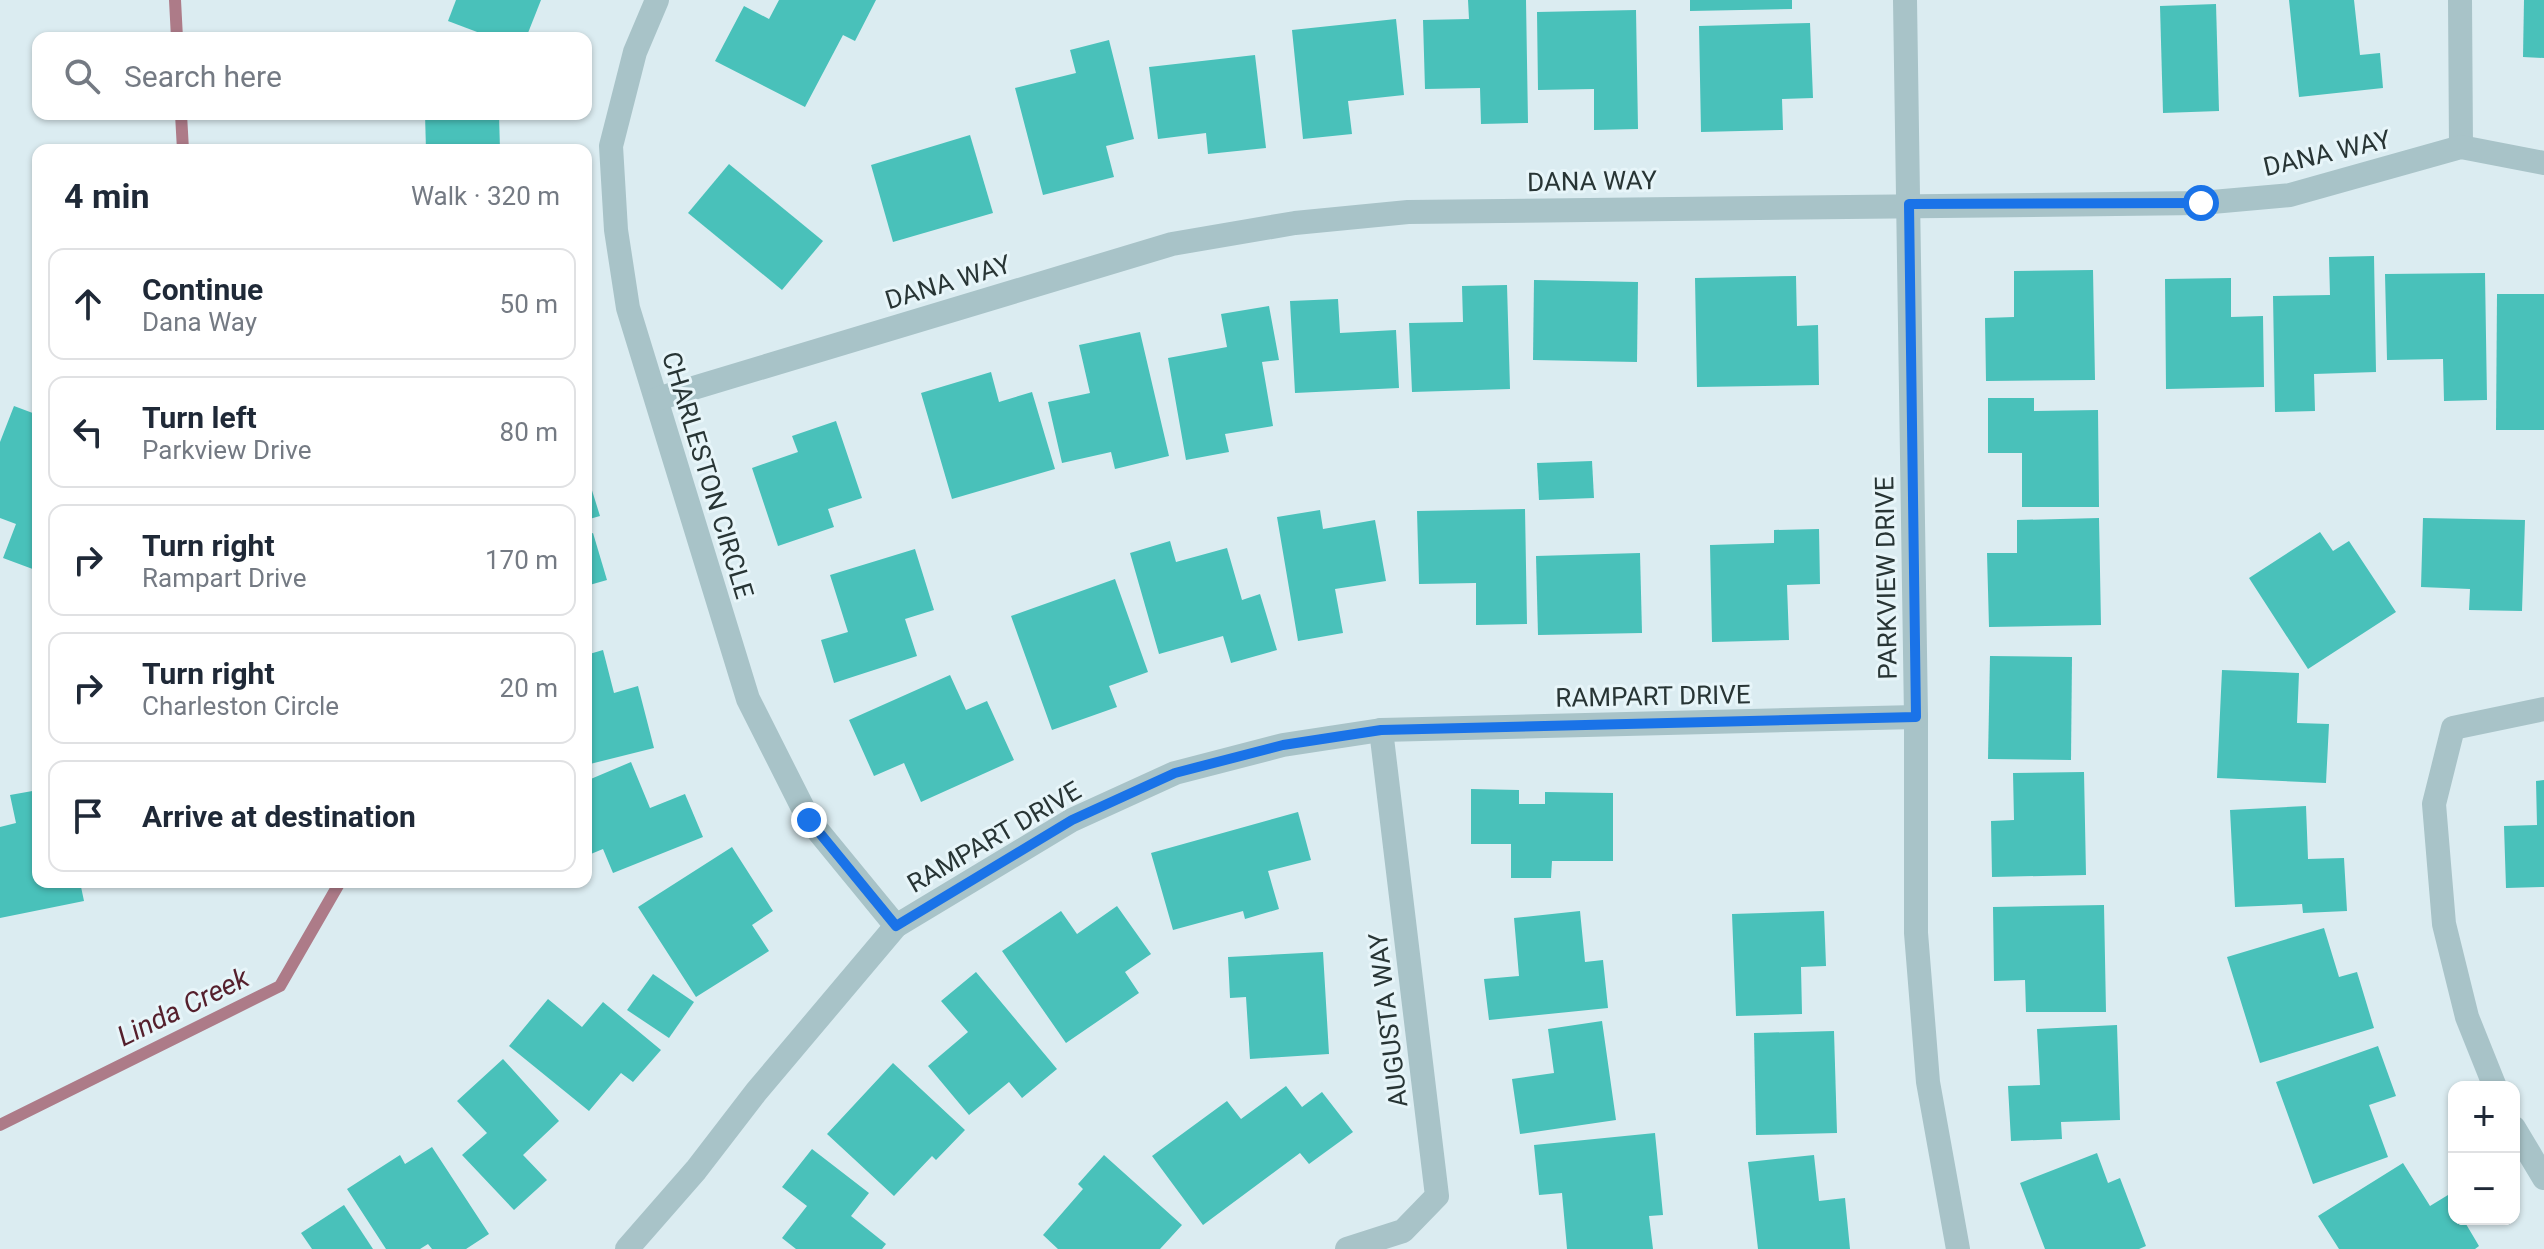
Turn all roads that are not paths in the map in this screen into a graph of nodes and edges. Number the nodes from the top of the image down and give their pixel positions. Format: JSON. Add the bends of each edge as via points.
{"nodes":[{"id":1,"x":657,"y":0,"type":"edge"},
{"id":2,"x":1905,"y":0,"type":"edge"},
{"id":3,"x":2460,"y":0,"type":"edge"},
{"id":4,"x":2461,"y":147,"type":"junction"},
{"id":5,"x":2544,"y":163,"type":"edge"},
{"id":6,"x":1909,"y":204,"type":"junction"},
{"id":7,"x":657,"y":399,"type":"junction"},
{"id":8,"x":2544,"y":709,"type":"edge"},
{"id":9,"x":1916,"y":717,"type":"junction"},
{"id":10,"x":1381,"y":730,"type":"junction"},
{"id":11,"x":896,"y":926,"type":"junction"},
{"id":12,"x":2493,"y":1081,"type":"edge"},
{"id":13,"x":2520,"y":1138,"type":"edge"},
{"id":14,"x":2544,"y":1178,"type":"edge"},
{"id":15,"x":627,"y":1249,"type":"edge"},
{"id":16,"x":1347,"y":1249,"type":"edge"},
{"id":17,"x":1958,"y":1249,"type":"edge"}],
"edges":[{"from":1,"to":7,"type":"street","name":"CHARLESTON CIRCLE","via":[[635,52],[611,146],[628,308]]},
{"from":2,"to":6,"type":"street","name":"PARKVIEW DRIVE"},
{"from":3,"to":4,"type":"street"},
{"from":4,"to":5,"type":"street","name":"DANA WAY"},
{"from":4,"to":6,"type":"street","name":"DANA WAY","via":[[2290,195],[2201,203]]},
{"from":6,"to":7,"type":"street","name":"DANA WAY","via":[[1408,212],[1295,223],[1172,244]]},
{"from":6,"to":9,"type":"street","name":"PARKVIEW DRIVE"},
{"from":7,"to":11,"type":"street","name":"CHARLESTON CIRCLE","via":[[748,699],[809,820]]},
{"from":8,"to":12,"type":"street","via":[[2453,728],[2434,804],[2444,924],[2467,1017]]},
{"from":9,"to":10,"type":"street","name":"RAMPART DRIVE"},
{"from":9,"to":17,"type":"street","name":"PARKVIEW DRIVE","via":[[1917,948],[1928,1082]]},
{"from":10,"to":11,"type":"street","name":"RAMPART DRIVE","via":[[1283,745],[1175,773],[1072,820]]},
{"from":10,"to":16,"type":"street","name":"AUGUSTA WAY","via":[[1437,1196],[1403,1231]]},
{"from":11,"to":15,"type":"street","name":"RAMPART DRIVE"},
{"from":13,"to":14,"type":"street"}]}
